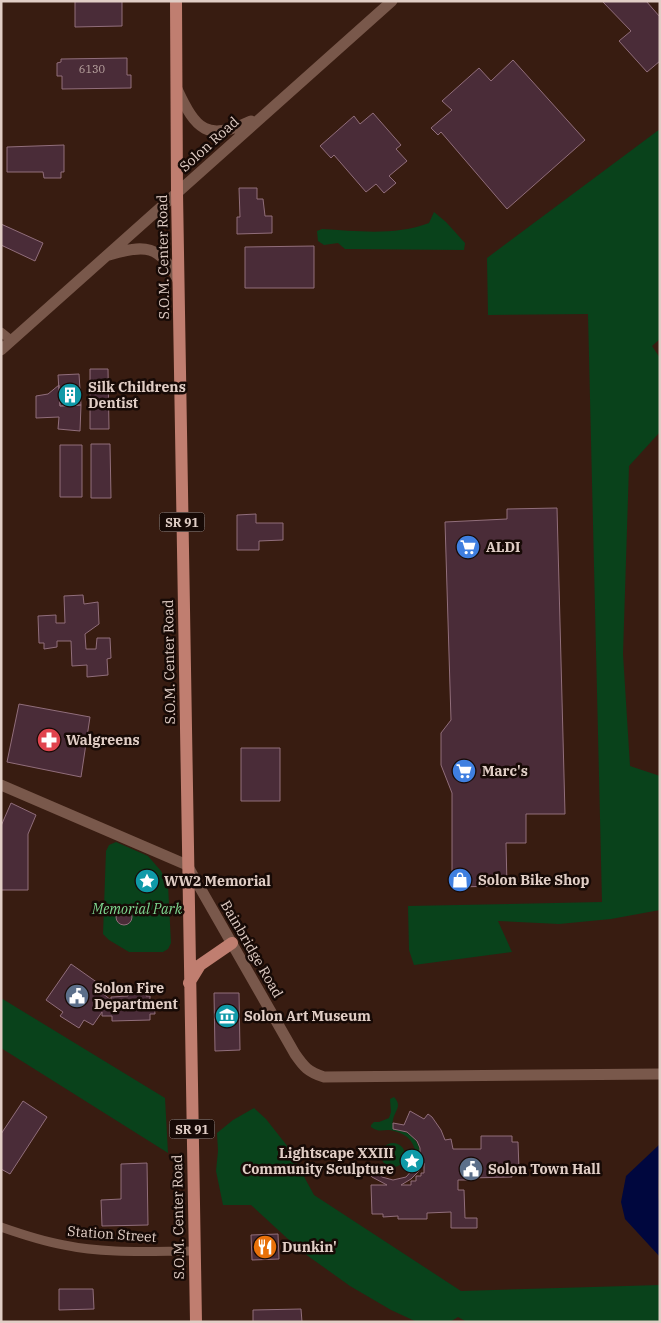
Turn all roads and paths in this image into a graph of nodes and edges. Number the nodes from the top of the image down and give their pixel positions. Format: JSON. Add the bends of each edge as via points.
{"nodes":[{"id":1,"x":176,"y":1,"type":"edge"},
{"id":2,"x":392,"y":1,"type":"edge"},
{"id":3,"x":177,"y":89,"type":"junction"},
{"id":4,"x":264,"y":115,"type":"junction"},
{"id":5,"x":177,"y":192,"type":"junction"},
{"id":6,"x":105,"y":256,"type":"junction"},
{"id":7,"x":178,"y":280,"type":"junction"},
{"id":8,"x":1,"y":332,"type":"edge"},
{"id":9,"x":12,"y":341,"type":"junction"},
{"id":10,"x":1,"y":350,"type":"edge"},
{"id":11,"x":1,"y":785,"type":"edge"},
{"id":12,"x":187,"y":865,"type":"junction"},
{"id":13,"x":232,"y":943,"type":"junction"},
{"id":14,"x":189,"y":983,"type":"junction"},
{"id":15,"x":660,"y":1074,"type":"edge"},
{"id":16,"x":1,"y":1226,"type":"edge"},
{"id":17,"x":194,"y":1252,"type":"junction"},
{"id":18,"x":196,"y":1322,"type":"edge"}],
"edges":[{"from":1,"to":3,"type":"main road","name":"S.O.M. Center Road","number":"SR 91"},
{"from":2,"to":4,"type":"street","name":"Solon Road"},
{"from":3,"to":4,"type":"street","via":[[195,123],[214,132],[234,129]]},
{"from":3,"to":5,"type":"main road","name":"S.O.M. Center Road","number":"SR 91"},
{"from":4,"to":5,"type":"street","name":"Solon Road"},
{"from":5,"to":6,"type":"street","name":"Solon Road"},
{"from":5,"to":7,"type":"main road","name":"S.O.M. Center Road","number":"SR 91"},
{"from":6,"to":7,"type":"street","via":[[131,248],[146,249],[160,254]]},
{"from":6,"to":9,"type":"street","name":"Solon Road"},
{"from":7,"to":12,"type":"main road","name":"S.O.M. Center Road","number":"SR 91"},
{"from":8,"to":9,"type":"street"},
{"from":9,"to":10,"type":"street","name":"Solon Road"},
{"from":11,"to":12,"type":"street"},
{"from":12,"to":13,"type":"street","name":"Bainbridge Road"},
{"from":12,"to":14,"type":"main road","name":"S.O.M. Center Road","number":"SR 91"},
{"from":13,"to":14,"type":"main road","via":[[200,964]]},
{"from":13,"to":15,"type":"street","name":"Bainbridge Road","via":[[295,1054],[312,1074],[324,1077]]},
{"from":14,"to":17,"type":"main road","name":"S.O.M. Center Road","number":"SR 91"},
{"from":16,"to":17,"type":"street","name":"Station Street","via":[[72,1247]]},
{"from":17,"to":18,"type":"main road","name":"S.O.M. Center Road","number":"SR 91"}]}
